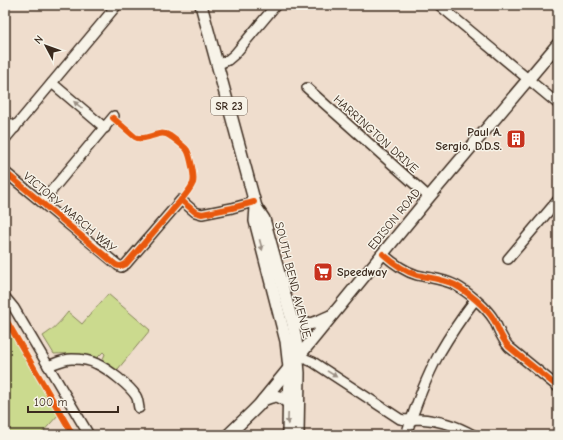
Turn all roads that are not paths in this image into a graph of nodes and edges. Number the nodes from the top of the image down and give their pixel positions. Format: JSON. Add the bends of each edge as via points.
{"nodes":[{"id":1,"x":117,"y":5,"type":"edge"},
{"id":2,"x":201,"y":5,"type":"edge"},
{"id":3,"x":276,"y":5,"type":"edge"},
{"id":4,"x":439,"y":5,"type":"edge"},
{"id":5,"x":558,"y":44,"type":"edge"},
{"id":6,"x":217,"y":65,"type":"junction"},
{"id":7,"x":528,"y":79,"type":"junction"},
{"id":8,"x":52,"y":83,"type":"junction"},
{"id":9,"x":307,"y":88,"type":"dead end"},
{"id":10,"x":558,"y":104,"type":"edge"},
{"id":11,"x":114,"y":116,"type":"dead end"},
{"id":12,"x":5,"y":120,"type":"edge"},
{"id":13,"x":14,"y":128,"type":"junction"},
{"id":14,"x":105,"y":128,"type":"junction"},
{"id":15,"x":5,"y":139,"type":"edge"},
{"id":16,"x":5,"y":172,"type":"edge"},
{"id":17,"x":429,"y":197,"type":"junction"},
{"id":18,"x":558,"y":200,"type":"edge"},
{"id":19,"x":42,"y":202,"type":"junction"},
{"id":20,"x":255,"y":205,"type":"junction"},
{"id":21,"x":383,"y":254,"type":"junction"},
{"id":22,"x":508,"y":260,"type":"dead end"},
{"id":23,"x":5,"y":297,"type":"edge"},
{"id":24,"x":475,"y":300,"type":"junction"},
{"id":25,"x":332,"y":315,"type":"junction"},
{"id":26,"x":292,"y":320,"type":"junction"},
{"id":27,"x":298,"y":356,"type":"junction"},
{"id":28,"x":48,"y":366,"type":"junction"},
{"id":29,"x":289,"y":368,"type":"junction"},
{"id":30,"x":558,"y":386,"type":"edge"},
{"id":31,"x":262,"y":400,"type":"junction"},
{"id":32,"x":289,"y":404,"type":"junction"},
{"id":33,"x":139,"y":408,"type":"dead end"},
{"id":34,"x":252,"y":412,"type":"junction"},
{"id":35,"x":411,"y":420,"type":"junction"},
{"id":36,"x":89,"y":435,"type":"edge"},
{"id":37,"x":228,"y":435,"type":"edge"},
{"id":38,"x":239,"y":435,"type":"edge"},
{"id":39,"x":288,"y":435,"type":"edge"},
{"id":40,"x":298,"y":435,"type":"edge"},
{"id":41,"x":406,"y":435,"type":"edge"},
{"id":42,"x":472,"y":435,"type":"edge"}],
"edges":[{"from":1,"to":8,"type":"street"},
{"from":2,"to":6,"type":"main road","name":"SOUTH BEND AVENUE","number":"SR 23"},
{"from":3,"to":6,"type":"street","via":[[235,54]]},
{"from":4,"to":7,"type":"street"},
{"from":5,"to":7,"type":"main road","name":"EDISON ROAD"},
{"from":6,"to":20,"type":"main road","name":"SOUTH BEND AVENUE","number":"SR 23"},
{"from":7,"to":10,"type":"street"},
{"from":7,"to":17,"type":"main road","name":"EDISON ROAD"},
{"from":8,"to":13,"type":"street"},
{"from":14,"to":8,"type":"street","one_way":true},
{"from":9,"to":17,"type":"street","name":"HARRINGTON DRIVE"},
{"from":11,"to":14,"type":"street"},
{"from":12,"to":13,"type":"street"},
{"from":13,"to":15,"type":"street"},
{"from":14,"to":19,"type":"street"},
{"from":16,"to":19,"type":"street","name":"VICTORY MARCH WAY"},
{"from":17,"to":21,"type":"main road","name":"EDISON ROAD"},
{"from":18,"to":22,"type":"street"},
{"from":19,"to":20,"type":"street","name":"VICTORY MARCH WAY","via":[[121,267],[181,200],[195,212],[202,214]]},
{"from":20,"to":26,"type":"main road","name":"SOUTH BEND AVENUE","number":"SR 23","via":[[264,219]]},
{"from":20,"to":29,"type":"main road","name":"SOUTH BEND AVENUE","number":"SR 23","one_way":true,"via":[[255,221],[284,336]]},
{"from":21,"to":24,"type":"street","via":[[406,271],[455,285]]},
{"from":21,"to":25,"type":"main road","name":"EDISON ROAD"},
{"from":23,"to":28,"type":"street"},
{"from":24,"to":30,"type":"street","via":[[488,311],[502,339],[509,347]]},
{"from":24,"to":35,"type":"street","via":[[439,354]]},
{"from":25,"to":26,"type":"main road","via":[[305,325]]},
{"from":25,"to":27,"type":"main road","name":"EDISON ROAD"},
{"from":26,"to":27,"type":"main road","name":"SOUTH BEND AVENUE","number":"SR 23"},
{"from":27,"to":29,"type":"main road","name":"EDISON ROAD"},
{"from":27,"to":35,"type":"street","one_way":true,"via":[[313,362],[400,418]]},
{"from":27,"to":40,"type":"main road","name":"SOUTH BEND AVENUE","number":"SR 23"},
{"from":28,"to":33,"type":"street","via":[[71,359],[97,364],[129,388],[136,397]]},
{"from":28,"to":36,"type":"street"},
{"from":29,"to":31,"type":"main road","name":"EDISON ROAD"},
{"from":29,"to":32,"type":"main road","name":"SOUTH BEND AVENUE","number":"SR 23"},
{"from":31,"to":32,"type":"main road","via":[[279,396]]},
{"from":31,"to":34,"type":"main road","name":"EDISON ROAD"},
{"from":32,"to":39,"type":"main road","name":"SOUTH BEND AVENUE","number":"SR 23","one_way":true},
{"from":34,"to":37,"type":"main road","name":"EDISON ROAD"},
{"from":34,"to":38,"type":"main road","name":"EDISON ROAD"},
{"from":35,"to":41,"type":"street"},
{"from":35,"to":42,"type":"street","via":[[442,422]]}]}
